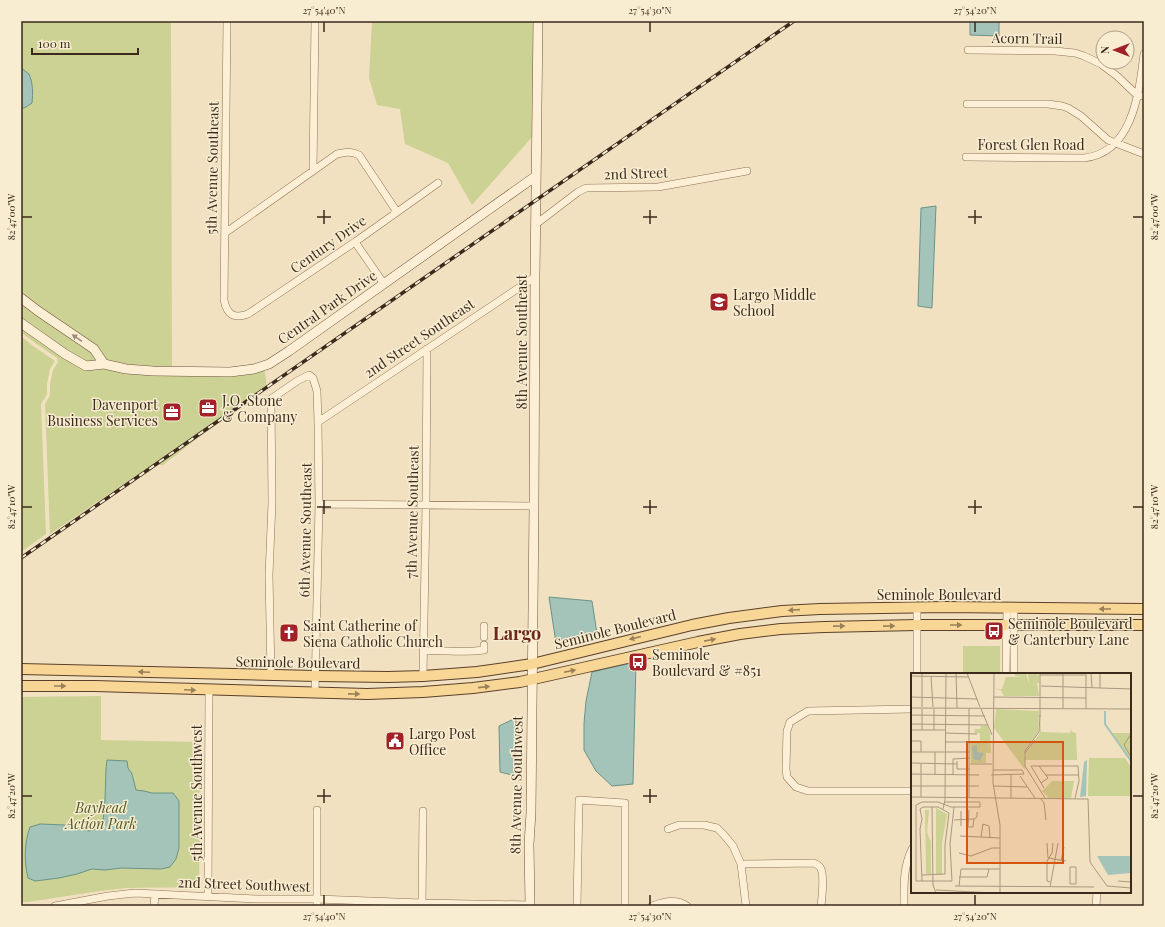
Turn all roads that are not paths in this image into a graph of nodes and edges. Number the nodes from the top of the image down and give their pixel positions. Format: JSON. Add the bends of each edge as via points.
{"nodes":[{"id":1,"x":226,"y":21,"type":"edge"},
{"id":2,"x":315,"y":21,"type":"edge"},
{"id":3,"x":538,"y":21,"type":"edge"},
{"id":4,"x":968,"y":50,"type":"dead end"},
{"id":5,"x":1144,"y":54,"type":"edge"},
{"id":6,"x":1141,"y":95,"type":"edge"},
{"id":7,"x":967,"y":104,"type":"dead end"},
{"id":8,"x":1116,"y":143,"type":"junction"},
{"id":9,"x":1144,"y":154,"type":"edge"},
{"id":10,"x":966,"y":157,"type":"dead end"},
{"id":11,"x":314,"y":171,"type":"junction"},
{"id":12,"x":747,"y":171,"type":"dead end"},
{"id":13,"x":536,"y":176,"type":"junction"},
{"id":14,"x":438,"y":183,"type":"dead end"},
{"id":15,"x":397,"y":212,"type":"junction"},
{"id":16,"x":536,"y":224,"type":"junction"},
{"id":17,"x":225,"y":233,"type":"junction"},
{"id":18,"x":355,"y":242,"type":"junction"},
{"id":19,"x":535,"y":277,"type":"junction"},
{"id":20,"x":384,"y":284,"type":"junction"},
{"id":21,"x":21,"y":298,"type":"edge"},
{"id":22,"x":231,"y":314,"type":"joint"},
{"id":23,"x":21,"y":323,"type":"edge"},
{"id":24,"x":426,"y":349,"type":"junction"},
{"id":25,"x":104,"y":364,"type":"junction"},
{"id":26,"x":318,"y":422,"type":"junction"},
{"id":27,"x":318,"y":504,"type":"junction"},
{"id":28,"x":426,"y":505,"type":"junction"},
{"id":29,"x":534,"y":506,"type":"junction"},
{"id":30,"x":1010,"y":607,"type":"junction"},
{"id":31,"x":917,"y":608,"type":"junction"},
{"id":32,"x":1144,"y":609,"type":"edge"},
{"id":33,"x":917,"y":625,"type":"junction"},
{"id":34,"x":1010,"y":625,"type":"junction"},
{"id":35,"x":1144,"y":625,"type":"edge"},
{"id":36,"x":484,"y":626,"type":"dead end"},
{"id":37,"x":484,"y":637,"type":"dead end"},
{"id":38,"x":484,"y":645,"type":"dead end"},
{"id":39,"x":423,"y":651,"type":"junction"},
{"id":40,"x":532,"y":664,"type":"junction"},
{"id":41,"x":21,"y":669,"type":"edge"},
{"id":42,"x":79,"y":670,"type":"junction"},
{"id":43,"x":917,"y":673,"type":"edge"},
{"id":44,"x":1006,"y":673,"type":"edge"},
{"id":45,"x":1014,"y":673,"type":"edge"},
{"id":46,"x":211,"y":674,"type":"junction"},
{"id":47,"x":271,"y":675,"type":"junction"},
{"id":48,"x":316,"y":676,"type":"junction"},
{"id":49,"x":423,"y":676,"type":"junction"},
{"id":50,"x":532,"y":680,"type":"junction"},
{"id":51,"x":21,"y":686,"type":"edge"},
{"id":52,"x":79,"y":686,"type":"junction"},
{"id":53,"x":209,"y":690,"type":"junction"},
{"id":54,"x":316,"y":693,"type":"junction"},
{"id":55,"x":911,"y":710,"type":"edge"},
{"id":56,"x":911,"y":791,"type":"edge"},
{"id":57,"x":316,"y":810,"type":"dead end"},
{"id":58,"x":423,"y":811,"type":"dead end"},
{"id":59,"x":668,"y":829,"type":"dead end"},
{"id":60,"x":911,"y":851,"type":"edge"},
{"id":61,"x":741,"y":864,"type":"junction"},
{"id":62,"x":1097,"y":893,"type":"edge"},
{"id":63,"x":155,"y":894,"type":"junction"},
{"id":64,"x":208,"y":896,"type":"junction"},
{"id":65,"x":94,"y":902,"type":"edge"},
{"id":66,"x":257,"y":903,"type":"edge"},
{"id":67,"x":317,"y":903,"type":"edge"},
{"id":68,"x":422,"y":904,"type":"edge"},
{"id":69,"x":530,"y":905,"type":"edge"},
{"id":70,"x":54,"y":906,"type":"edge"},
{"id":71,"x":154,"y":906,"type":"edge"},
{"id":72,"x":577,"y":906,"type":"edge"},
{"id":73,"x":625,"y":906,"type":"edge"},
{"id":74,"x":652,"y":906,"type":"edge"},
{"id":75,"x":687,"y":906,"type":"edge"},
{"id":76,"x":746,"y":906,"type":"edge"},
{"id":77,"x":821,"y":906,"type":"edge"},
{"id":78,"x":904,"y":906,"type":"edge"},
{"id":79,"x":1096,"y":906,"type":"edge"}],
"edges":[{"from":1,"to":17,"type":"street","name":"5th Avenue Southeast"},
{"from":2,"to":11,"type":"street"},
{"from":3,"to":13,"type":"street","name":"8th Avenue Southeast"},
{"from":4,"to":6,"type":"street","name":"Acorn Trail","via":[[1050,50],[1075,54],[1092,59],[1109,69]]},
{"from":5,"to":6,"type":"street","name":"Forest Glen Road"},
{"from":6,"to":8,"type":"street","name":"Forest Glen Road","via":[[1123,134]]},
{"from":7,"to":8,"type":"street","via":[[1062,106],[1075,112],[1108,140]]},
{"from":8,"to":9,"type":"street"},
{"from":8,"to":10,"type":"street","name":"Forest Glen Road","via":[[1090,158]]},
{"from":11,"to":15,"type":"street","via":[[337,154],[354,152],[359,155]]},
{"from":11,"to":17,"type":"street"},
{"from":12,"to":16,"type":"street","name":"2nd Street","via":[[658,187],[586,188]]},
{"from":13,"to":16,"type":"street","name":"8th Avenue Southeast"},
{"from":13,"to":20,"type":"street","name":"Central Park Drive"},
{"from":14,"to":15,"type":"street","name":"Century Drive"},
{"from":15,"to":18,"type":"street","name":"Century Drive"},
{"from":16,"to":19,"type":"street","name":"8th Avenue Southeast"},
{"from":17,"to":22,"type":"street","name":"5th Avenue Southeast","via":[[224,300]]},
{"from":18,"to":20,"type":"street"},
{"from":18,"to":22,"type":"street","name":"Century Drive","via":[[248,314],[240,317]]},
{"from":19,"to":24,"type":"street","name":"2nd Street Southeast"},
{"from":19,"to":29,"type":"street","name":"8th Avenue Southeast"},
{"from":20,"to":25,"type":"street","name":"Central Park Drive","via":[[289,351],[254,370],[153,371]]},
{"from":25,"to":21,"type":"street","one_way":true,"via":[[94,349]]},
{"from":23,"to":25,"type":"street","name":"Central Park Drive","via":[[86,366]]},
{"from":24,"to":26,"type":"street","name":"2nd Street Southeast"},
{"from":24,"to":28,"type":"street","name":"7th Avenue Southeast"},
{"from":26,"to":27,"type":"street","name":"6th Avenue Southeast"},
{"from":26,"to":47,"type":"street","name":"6th Avenue Southeast","via":[[317,391],[313,378],[309,375],[271,399]]},
{"from":27,"to":28,"type":"street"},
{"from":27,"to":48,"type":"street","name":"6th Avenue Southeast"},
{"from":28,"to":29,"type":"street"},
{"from":28,"to":39,"type":"street","name":"7th Avenue Southeast"},
{"from":29,"to":40,"type":"street","name":"8th Avenue Southeast"},
{"from":30,"to":31,"type":"main road","name":"Seminole Boulevard"},
{"from":32,"to":30,"type":"main road","name":"Seminole Boulevard","one_way":true},
{"from":30,"to":34,"type":"street"},
{"from":31,"to":33,"type":"street"},
{"from":31,"to":40,"type":"main road","name":"Seminole Boulevard","one_way":true,"via":[[812,609],[729,618]]},
{"from":33,"to":34,"type":"main road","one_way":true},
{"from":33,"to":43,"type":"street"},
{"from":50,"to":33,"type":"main road","one_way":true,"via":[[740,634],[824,627]]},
{"from":34,"to":35,"type":"main road"},
{"from":34,"to":44,"type":"street"},
{"from":34,"to":45,"type":"street"},
{"from":36,"to":37,"type":"street"},
{"from":38,"to":39,"type":"street","via":[[484,650],[475,651]]},
{"from":39,"to":49,"type":"street","name":"7th Avenue Southeast"},
{"from":40,"to":49,"type":"main road","name":"Seminole Boulevard"},
{"from":40,"to":50,"type":"street","name":"8th Avenue Southwest"},
{"from":41,"to":42,"type":"main road","name":"Seminole Boulevard"},
{"from":46,"to":42,"type":"main road","name":"Seminole Boulevard","one_way":true},
{"from":42,"to":52,"type":"main road"},
{"from":46,"to":47,"type":"main road","name":"Seminole Boulevard"},
{"from":46,"to":53,"type":"main road"},
{"from":47,"to":48,"type":"main road","name":"Seminole Boulevard"},
{"from":48,"to":49,"type":"main road","name":"Seminole Boulevard"},
{"from":48,"to":54,"type":"street","name":"6th Avenue Southeast"},
{"from":54,"to":50,"type":"main road","one_way":true,"via":[[423,692]]},
{"from":50,"to":69,"type":"street","name":"8th Avenue Southwest"},
{"from":51,"to":52,"type":"main road","one_way":true},
{"from":52,"to":53,"type":"main road","one_way":true},
{"from":53,"to":54,"type":"main road"},
{"from":53,"to":64,"type":"street","name":"5th Avenue Southwest"},
{"from":55,"to":56,"type":"street","via":[[808,711],[790,722],[787,732],[786,769],[787,777],[796,787],[808,791]]},
{"from":57,"to":67,"type":"street"},
{"from":58,"to":68,"type":"street"},
{"from":59,"to":61,"type":"street","via":[[679,825],[717,828],[733,846]]},
{"from":60,"to":78,"type":"street","via":[[904,874]]},
{"from":61,"to":76,"type":"street"},
{"from":61,"to":77,"type":"street","via":[[819,865],[822,870]]},
{"from":62,"to":79,"type":"street"},
{"from":63,"to":64,"type":"street","name":"2nd Street Southwest"},
{"from":63,"to":65,"type":"street","name":"2nd Street Southwest","via":[[120,894]]},
{"from":63,"to":71,"type":"street"},
{"from":64,"to":66,"type":"street","name":"2nd Street Southwest"},
{"from":65,"to":70,"type":"street","name":"2nd Street Southwest"},
{"from":66,"to":67,"type":"street","name":"2nd Street Southwest"},
{"from":67,"to":68,"type":"street","name":"2nd Street Southwest"},
{"from":68,"to":69,"type":"street","name":"2nd Street Southwest"},
{"from":72,"to":73,"type":"street","via":[[579,800],[625,804]]},
{"from":74,"to":75,"type":"street","via":[[676,901]]}]}
